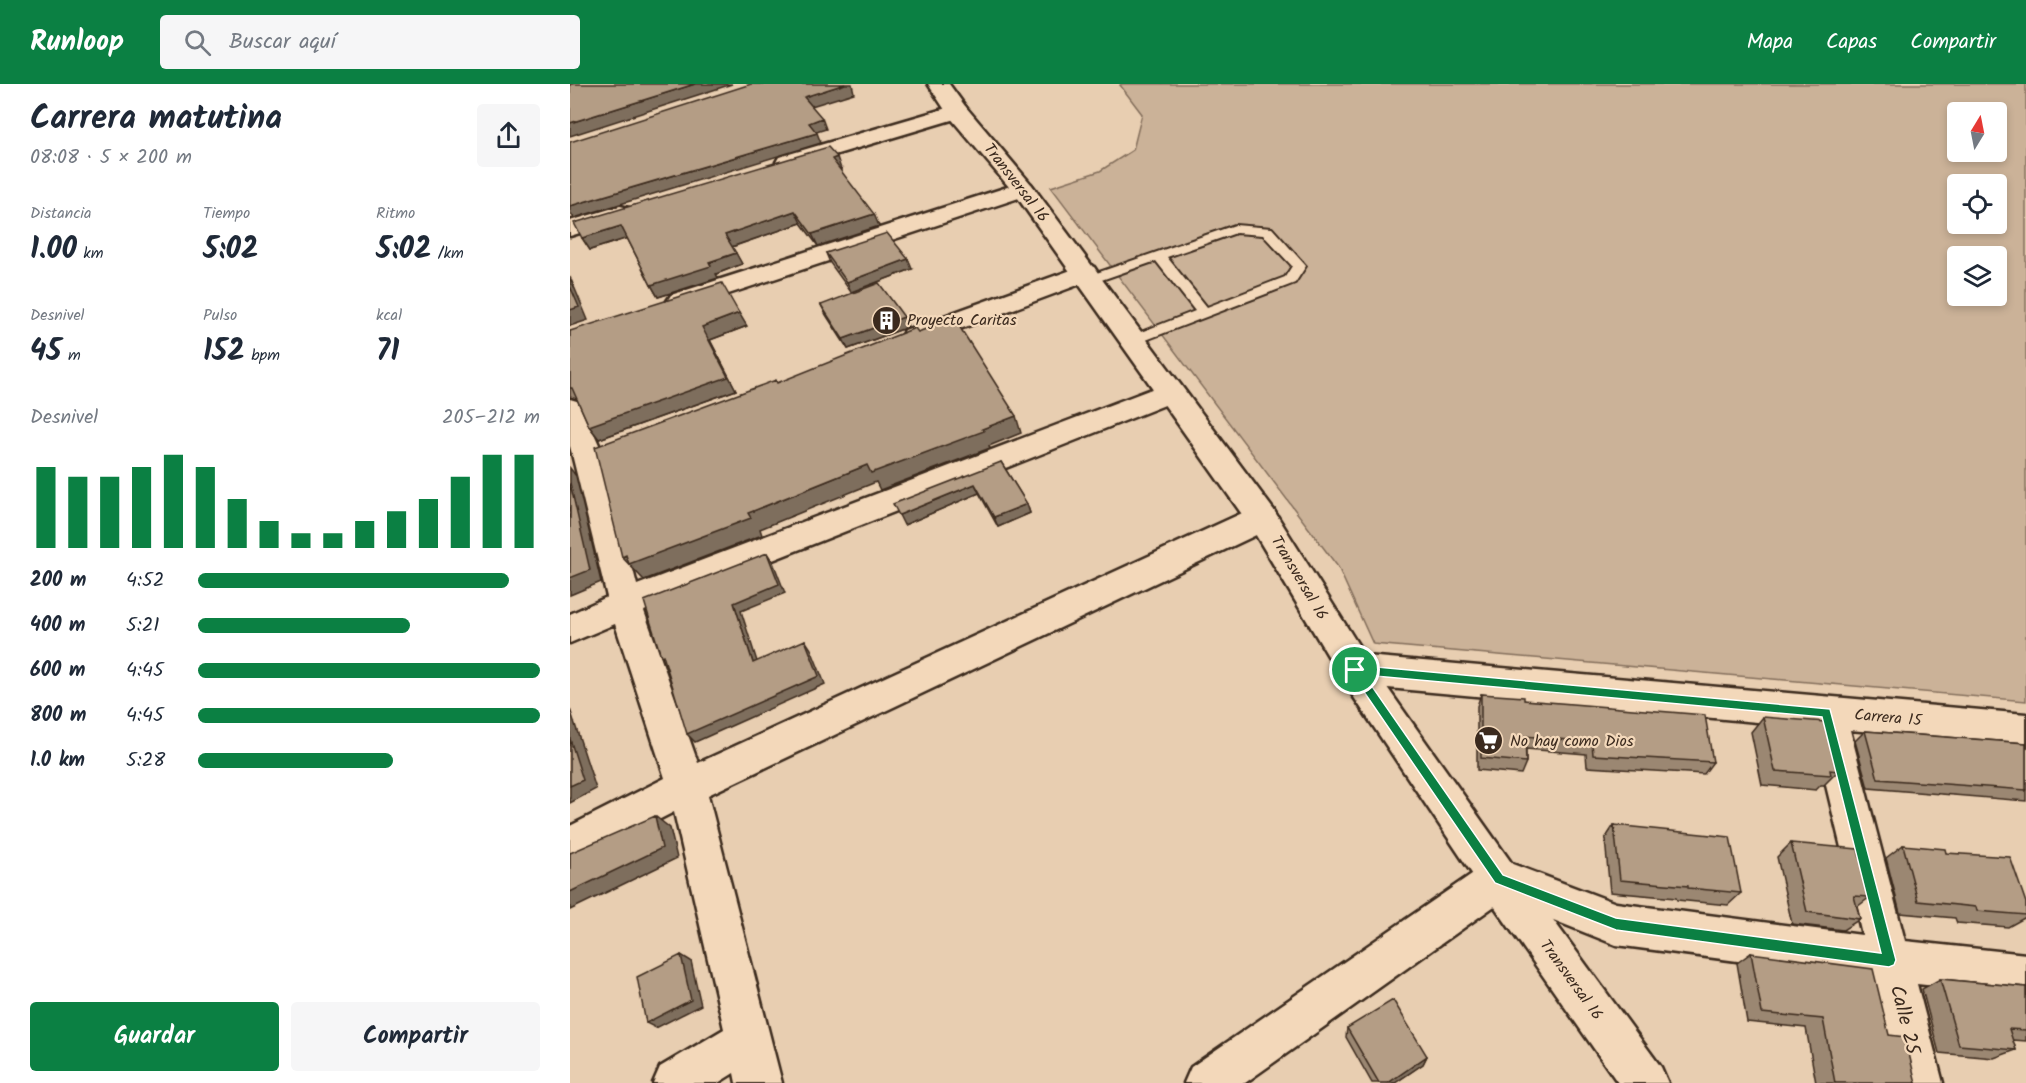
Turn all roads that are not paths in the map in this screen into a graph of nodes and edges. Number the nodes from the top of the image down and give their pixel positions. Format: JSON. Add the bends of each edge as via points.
{"nodes":[{"id":1,"x":938,"y":84,"type":"edge"},
{"id":2,"x":957,"y":111,"type":"junction"},
{"id":3,"x":764,"y":170,"type":"edge"},
{"id":4,"x":1023,"y":189,"type":"junction"},
{"id":5,"x":638,"y":208,"type":"edge"},
{"id":6,"x":570,"y":229,"type":"edge"},
{"id":7,"x":1159,"y":256,"type":"junction"},
{"id":8,"x":1087,"y":276,"type":"junction"},
{"id":9,"x":661,"y":308,"type":"edge"},
{"id":10,"x":1204,"y":313,"type":"junction"},
{"id":11,"x":1133,"y":340,"type":"junction"},
{"id":12,"x":886,"y":346,"type":"edge"},
{"id":13,"x":1170,"y":392,"type":"junction"},
{"id":14,"x":570,"y":409,"type":"edge"},
{"id":15,"x":590,"y":456,"type":"edge"},
{"id":16,"x":1262,"y":518,"type":"junction"},
{"id":17,"x":625,"y":604,"type":"junction"},
{"id":18,"x":570,"y":629,"type":"edge"},
{"id":19,"x":1355,"y":670,"type":"junction"},
{"id":20,"x":1827,"y":712,"type":"junction"},
{"id":21,"x":2026,"y":730,"type":"edge"},
{"id":22,"x":687,"y":786,"type":"junction"},
{"id":23,"x":570,"y":846,"type":"edge"},
{"id":24,"x":1499,"y":879,"type":"junction"},
{"id":25,"x":1889,"y":960,"type":"junction"},
{"id":26,"x":2026,"y":975,"type":"edge"},
{"id":27,"x":748,"y":1039,"type":"junction"},
{"id":28,"x":676,"y":1083,"type":"edge"},
{"id":29,"x":759,"y":1083,"type":"edge"},
{"id":30,"x":1208,"y":1083,"type":"edge"},
{"id":31,"x":1645,"y":1083,"type":"edge"},
{"id":32,"x":1920,"y":1083,"type":"edge"}],
"edges":[{"from":1,"to":2,"type":"street","name":"Transversal 16"},
{"from":2,"to":3,"type":"street"},
{"from":2,"to":4,"type":"street","name":"Transversal 16"},
{"from":4,"to":8,"type":"street","name":"Transversal 16"},
{"from":4,"to":9,"type":"street"},
{"from":5,"to":6,"type":"street"},
{"from":7,"to":8,"type":"lane"},
{"from":7,"to":10,"type":"lane"},
{"from":7,"to":10,"type":"lane","via":[[1235,229],[1267,231],[1299,266],[1290,280]]},
{"from":8,"to":11,"type":"street","name":"Transversal 16"},
{"from":8,"to":12,"type":"street"},
{"from":10,"to":11,"type":"lane"},
{"from":11,"to":13,"type":"street","name":"Transversal 16"},
{"from":13,"to":16,"type":"street","name":"Transversal 16"},
{"from":13,"to":17,"type":"street"},
{"from":14,"to":15,"type":"street"},
{"from":15,"to":17,"type":"street"},
{"from":16,"to":19,"type":"street","name":"Transversal 16"},
{"from":16,"to":22,"type":"street"},
{"from":17,"to":18,"type":"street"},
{"from":17,"to":22,"type":"street"},
{"from":19,"to":20,"type":"street","name":"Carrera 15"},
{"from":19,"to":24,"type":"street","name":"Transversal 16"},
{"from":20,"to":21,"type":"street","name":"Carrera 15"},
{"from":20,"to":25,"type":"street","name":"Calle 25"},
{"from":22,"to":23,"type":"street"},
{"from":22,"to":27,"type":"street"},
{"from":24,"to":25,"type":"street","via":[[1616,924]]},
{"from":24,"to":30,"type":"street"},
{"from":24,"to":31,"type":"street","name":"Transversal 16"},
{"from":25,"to":26,"type":"street"},
{"from":25,"to":32,"type":"street","name":"Calle 25"},
{"from":27,"to":28,"type":"street"},
{"from":27,"to":29,"type":"street"}]}
